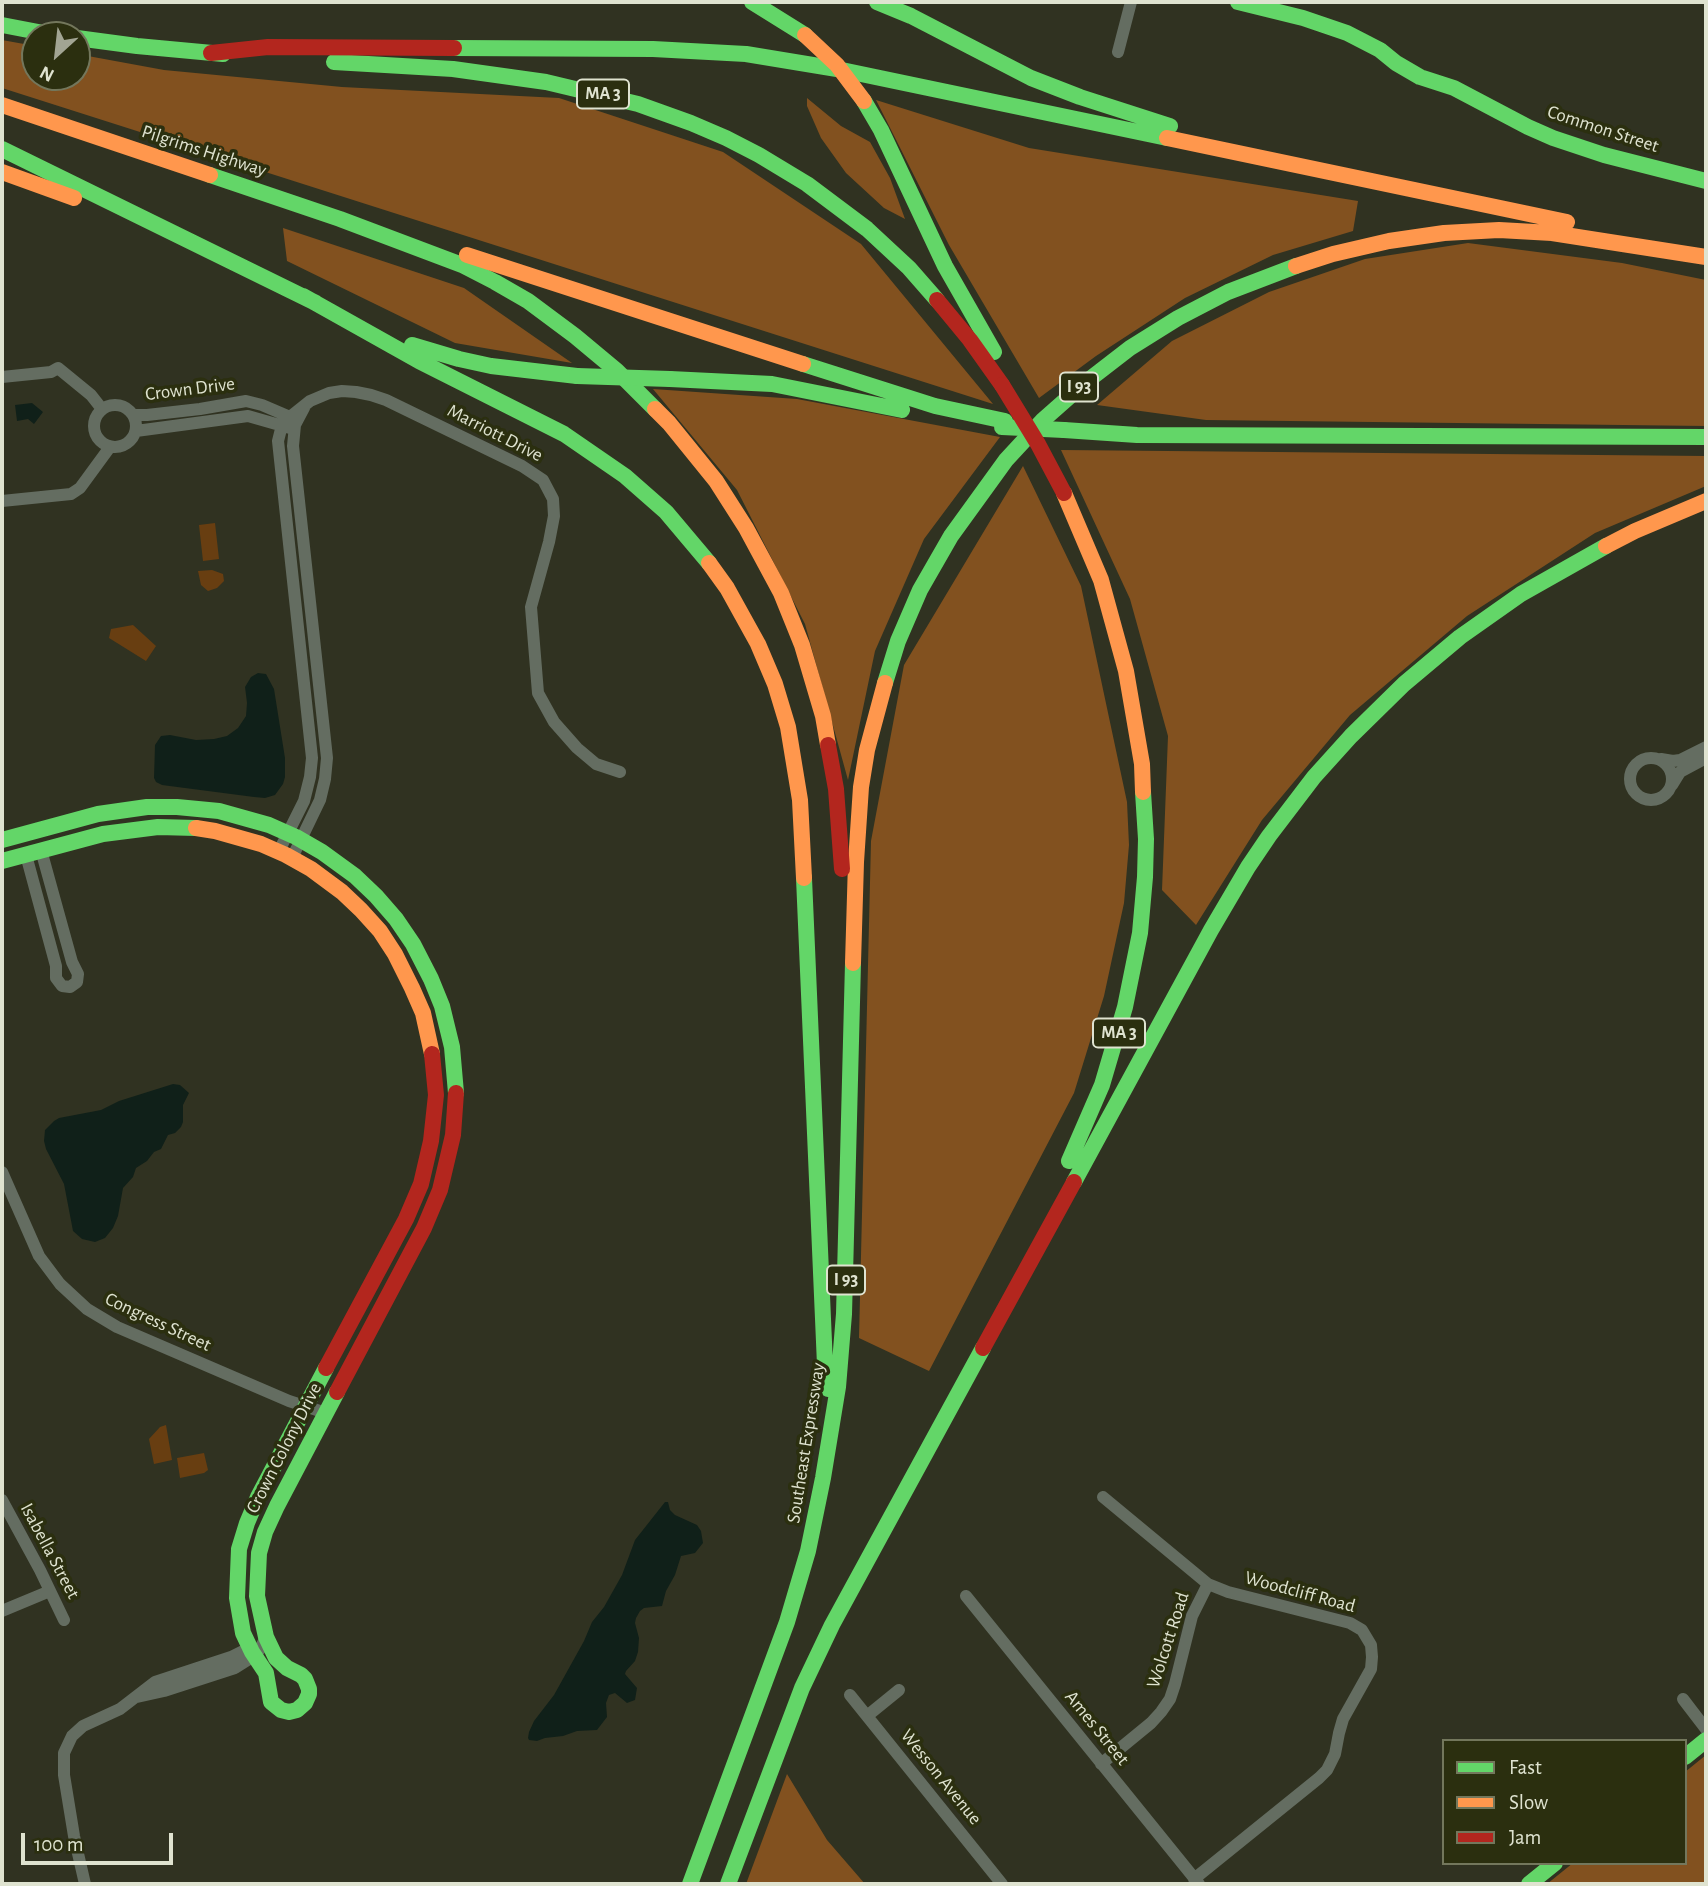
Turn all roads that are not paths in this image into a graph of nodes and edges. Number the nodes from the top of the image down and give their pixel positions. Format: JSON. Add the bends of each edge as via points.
{"nodes":[{"id":1,"x":752,"y":2,"type":"edge"},
{"id":2,"x":877,"y":2,"type":"edge"},
{"id":3,"x":1132,"y":2,"type":"edge"},
{"id":4,"x":1244,"y":2,"type":"edge"},
{"id":5,"x":2,"y":25,"type":"edge"},
{"id":6,"x":21,"y":29,"type":"edge"},
{"id":7,"x":91,"y":40,"type":"edge"},
{"id":8,"x":1118,"y":52,"type":"dead end"},
{"id":9,"x":211,"y":53,"type":"junction"},
{"id":10,"x":2,"y":105,"type":"edge"},
{"id":11,"x":2,"y":149,"type":"edge"},
{"id":12,"x":1259,"y":158,"type":"junction"},
{"id":13,"x":2,"y":172,"type":"edge"},
{"id":14,"x":1706,"y":181,"type":"edge"},
{"id":15,"x":393,"y":238,"type":"junction"},
{"id":16,"x":220,"y":256,"type":"junction"},
{"id":17,"x":1706,"y":256,"type":"edge"},
{"id":18,"x":303,"y":296,"type":"junction"},
{"id":19,"x":2,"y":377,"type":"edge"},
{"id":20,"x":1006,"y":382,"type":"junction"},
{"id":21,"x":102,"y":409,"type":"junction"},
{"id":22,"x":133,"y":415,"type":"junction"},
{"id":23,"x":291,"y":423,"type":"junction"},
{"id":24,"x":1004,"y":424,"type":"junction"},
{"id":25,"x":136,"y":431,"type":"junction"},
{"id":26,"x":1706,"y":437,"type":"edge"},
{"id":27,"x":110,"y":447,"type":"junction"},
{"id":28,"x":2,"y":501,"type":"edge"},
{"id":29,"x":1706,"y":501,"type":"edge"},
{"id":30,"x":1706,"y":747,"type":"edge"},
{"id":31,"x":1658,"y":758,"type":"junction"},
{"id":32,"x":1706,"y":758,"type":"edge"},
{"id":33,"x":620,"y":772,"type":"dead end"},
{"id":34,"x":1672,"y":785,"type":"junction"},
{"id":35,"x":295,"y":837,"type":"junction"},
{"id":36,"x":2,"y":840,"type":"edge"},
{"id":37,"x":34,"y":853,"type":"junction"},
{"id":38,"x":285,"y":855,"type":"junction"},
{"id":39,"x":2,"y":861,"type":"edge"},
{"id":40,"x":76,"y":969,"type":"junction"},
{"id":41,"x":56,"y":975,"type":"junction"},
{"id":42,"x":853,"y":987,"type":"junction"},
{"id":43,"x":2,"y":1172,"type":"edge"},
{"id":44,"x":1008,"y":1302,"type":"junction"},
{"id":45,"x":306,"y":1407,"type":"junction"},
{"id":46,"x":326,"y":1413,"type":"junction"},
{"id":47,"x":833,"y":1424,"type":"junction"},
{"id":48,"x":1103,"y":1497,"type":"dead end"},
{"id":49,"x":2,"y":1500,"type":"edge"},
{"id":50,"x":1208,"y":1584,"type":"junction"},
{"id":51,"x":50,"y":1591,"type":"junction"},
{"id":52,"x":966,"y":1596,"type":"dead end"},
{"id":53,"x":2,"y":1611,"type":"edge"},
{"id":54,"x":64,"y":1620,"type":"dead end"},
{"id":55,"x":266,"y":1637,"type":"junction"},
{"id":56,"x":252,"y":1652,"type":"junction"},
{"id":57,"x":296,"y":1673,"type":"junction"},
{"id":58,"x":268,"y":1688,"type":"junction"},
{"id":59,"x":899,"y":1690,"type":"dead end"},
{"id":60,"x":850,"y":1695,"type":"dead end"},
{"id":61,"x":1683,"y":1699,"type":"dead end"},
{"id":62,"x":867,"y":1716,"type":"junction"},
{"id":63,"x":1706,"y":1729,"type":"edge"},
{"id":64,"x":1706,"y":1740,"type":"edge"},
{"id":65,"x":1687,"y":1755,"type":"edge"},
{"id":66,"x":1101,"y":1764,"type":"junction"},
{"id":67,"x":1553,"y":1865,"type":"edge"},
{"id":68,"x":1197,"y":1882,"type":"edge"},
{"id":69,"x":85,"y":1884,"type":"edge"},
{"id":70,"x":690,"y":1884,"type":"edge"},
{"id":71,"x":728,"y":1884,"type":"edge"},
{"id":72,"x":1002,"y":1884,"type":"edge"},
{"id":73,"x":1529,"y":1884,"type":"edge"}],
"edges":[{"from":1,"to":20,"type":"main road","bridge":true,"via":[[805,35],[837,65],[864,100]]},
{"from":2,"to":12,"type":"main road","via":[[1031,78]]},
{"from":3,"to":8,"type":"street"},
{"from":4,"to":14,"type":"main road","name":"Common Street","via":[[1325,25],[1380,50],[1427,80],[1454,88],[1562,141]]},
{"from":5,"to":6,"type":"main road"},
{"from":7,"to":9,"type":"main road","number":"MA 3"},
{"from":9,"to":12,"type":"main road","via":[[268,47],[727,52],[837,69]]},
{"from":9,"to":20,"type":"main road","number":"MA 3","via":[[510,76],[619,99],[700,126],[792,174],[867,229],[928,288]]},
{"from":10,"to":15,"type":"main road","name":"Pilgrims Highway"},
{"from":11,"to":16,"type":"main road"},
{"from":12,"to":17,"type":"main road","via":[[1651,239]]},
{"from":13,"to":16,"type":"main road"},
{"from":15,"to":24,"type":"main road","via":[[461,253],[891,393]]},
{"from":15,"to":42,"type":"main road","via":[[495,282],[589,346],[669,423],[741,520],[792,619],[823,716],[837,799],[843,919]]},
{"from":16,"to":18,"type":"main road"},
{"from":17,"to":42,"type":"main road","number":"I 93","via":[[1516,230],[1444,233],[1370,244],[1289,268],[1211,300],[1130,348],[1071,394],[1018,447],[966,513],[932,568],[898,641],[873,722],[861,787]]},
{"from":18,"to":24,"type":"main road","bridge":true,"via":[[369,329],[440,354],[516,370],[772,384],[923,414]]},
{"from":18,"to":47,"type":"main road","via":[[603,459],[656,503],[694,543],[727,588],[758,644],[788,727],[800,800],[825,1365]]},
{"from":19,"to":21,"type":"street","via":[[58,368]]},
{"from":20,"to":44,"type":"main road","number":"MA 3","bridge":true,"via":[[1064,493],[1104,589],[1137,726],[1146,849],[1134,970],[1121,1025],[1081,1135],[1033,1235]]},
{"from":21,"to":22,"type":"street","name":"Crown Drive","via":[[122,406]]},
{"from":21,"to":27,"type":"street","via":[[94,420],[95,434]]},
{"from":22,"to":23,"type":"street","name":"Crown Drive","via":[[246,401]]},
{"from":22,"to":25,"type":"street","name":"Crown Drive"},
{"from":23,"to":25,"type":"street","name":"Crown Drive","via":[[248,416]]},
{"from":23,"to":33,"type":"street","name":"Marriott Drive","via":[[310,401],[323,395],[335,391],[371,395],[522,466],[542,480],[553,499],[554,516],[531,607],[536,689],[577,748],[596,764]]},
{"from":23,"to":35,"type":"street","via":[[327,758],[320,800]]},
{"from":24,"to":26,"type":"main road","bridge":true,"via":[[1137,435]]},
{"from":25,"to":27,"type":"street","name":"Crown Drive","via":[[129,442]]},
{"from":27,"to":28,"type":"street","name":"Crown Drive","via":[[71,494]]},
{"from":29,"to":44,"type":"main road","via":[[1601,547],[1490,615],[1397,690],[1326,763],[1280,821],[1229,898]]},
{"from":30,"to":31,"type":"street","via":[[1676,761]]},
{"from":31,"to":34,"type":"street","via":[[1671,771]]},
{"from":31,"to":34,"type":"street","via":[[1648,757],[1636,764],[1632,788],[1654,800]]},
{"from":32,"to":34,"type":"street","via":[[1680,772]]},
{"from":35,"to":36,"type":"main road","name":"Crown Colony Drive","via":[[228,813],[167,806],[98,814]]},
{"from":35,"to":38,"type":"street"},
{"from":35,"to":46,"type":"main road","name":"Crown Colony Drive","via":[[363,883],[413,944],[445,1016],[456,1085],[450,1154],[433,1209]]},
{"from":37,"to":38,"type":"main road","name":"Crown Colony Drive","via":[[122,830],[167,826],[224,833]]},
{"from":37,"to":39,"type":"main road","name":"Crown Colony Drive"},
{"from":37,"to":40,"type":"street"},
{"from":37,"to":41,"type":"street"},
{"from":38,"to":45,"type":"main road","name":"Crown Colony Drive","via":[[349,898],[390,946],[426,1022],[436,1086],[429,1153],[414,1201]]},
{"from":40,"to":41,"type":"street","via":[[64,965]]},
{"from":40,"to":41,"type":"street","via":[[78,980],[70,987],[60,985]]},
{"from":42,"to":47,"type":"main road","name":"Southeast Expressway","number":"I 93","via":[[845,1314]]},
{"from":43,"to":45,"type":"street","name":"Congress Street","via":[[38,1256],[87,1309],[127,1331]]},
{"from":44,"to":71,"type":"main road","via":[[815,1658]]},
{"from":45,"to":46,"type":"street","name":"Congress Street"},
{"from":45,"to":56,"type":"main road","name":"Crown Colony Drive","via":[[258,1497],[239,1549],[237,1598],[243,1633]]},
{"from":46,"to":55,"type":"main road","name":"Crown Colony Drive","via":[[276,1506],[261,1545],[257,1596]]},
{"from":47,"to":70,"type":"main road","name":"Southeast Expressway","number":"I 93","via":[[793,1604]]},
{"from":48,"to":50,"type":"street","name":"Woodcliff Road"},
{"from":49,"to":51,"type":"street","name":"Isabella Street"},
{"from":50,"to":66,"type":"street","name":"Wolcott Road","via":[[1192,1616],[1170,1699],[1151,1723]]},
{"from":50,"to":68,"type":"street","name":"Woodcliff Road","via":[[1354,1624],[1369,1639],[1372,1657],[1368,1675],[1343,1720],[1327,1770]]},
{"from":51,"to":53,"type":"street"},
{"from":51,"to":54,"type":"street","name":"Isabella Street"},
{"from":52,"to":66,"type":"street","name":"Ames Street"},
{"from":55,"to":56,"type":"street","via":[[260,1649]]},
{"from":55,"to":57,"type":"main road","name":"Crown Colony Drive","via":[[276,1658]]},
{"from":56,"to":58,"type":"main road","name":"Crown Colony Drive","via":[[266,1673]]},
{"from":56,"to":69,"type":"street","via":[[160,1680],[72,1735],[65,1748],[64,1775]]},
{"from":57,"to":58,"type":"main road","via":[[277,1674]]},
{"from":57,"to":58,"type":"main road","name":"Crown Colony Drive","via":[[309,1689],[306,1703],[297,1710],[276,1708]]},
{"from":59,"to":62,"type":"street"},
{"from":60,"to":62,"type":"street","name":"Wesson Avenue"},
{"from":61,"to":63,"type":"street"},
{"from":62,"to":72,"type":"street","name":"Wesson Avenue"},
{"from":64,"to":65,"type":"main road"},
{"from":66,"to":68,"type":"street","name":"Ames Street"},
{"from":67,"to":73,"type":"main road"}]}
